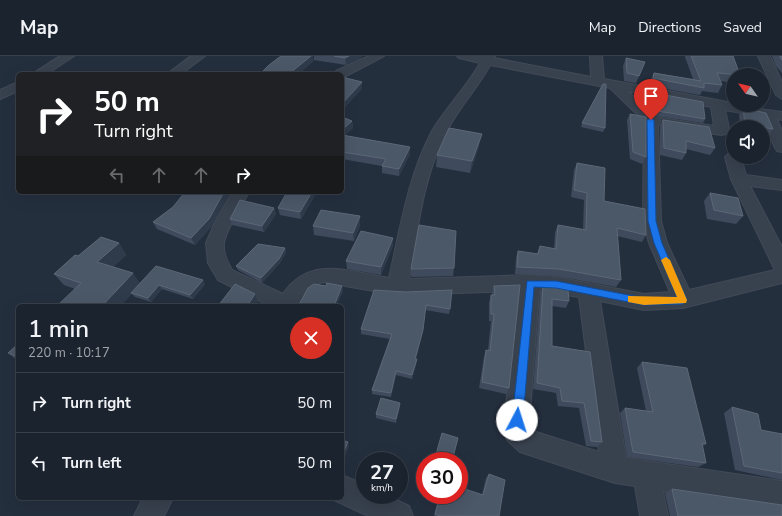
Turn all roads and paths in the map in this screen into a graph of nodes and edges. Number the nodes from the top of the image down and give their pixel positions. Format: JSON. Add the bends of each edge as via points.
{"nodes":[{"id":1,"x":68,"y":56,"type":"edge"},
{"id":2,"x":199,"y":56,"type":"edge"},
{"id":3,"x":378,"y":56,"type":"edge"},
{"id":4,"x":463,"y":56,"type":"edge"},
{"id":5,"x":596,"y":56,"type":"edge"},
{"id":6,"x":764,"y":56,"type":"edge"},
{"id":7,"x":488,"y":58,"type":"edge"},
{"id":8,"x":41,"y":72,"type":"edge"},
{"id":9,"x":176,"y":72,"type":"edge"},
{"id":10,"x":344,"y":72,"type":"edge"},
{"id":11,"x":598,"y":82,"type":"junction"},
{"id":12,"x":614,"y":86,"type":"junction"},
{"id":13,"x":16,"y":87,"type":"edge"},
{"id":14,"x":0,"y":95,"type":"edge"},
{"id":15,"x":782,"y":95,"type":"edge"},
{"id":16,"x":723,"y":106,"type":"junction"},
{"id":17,"x":775,"y":115,"type":"edge"},
{"id":18,"x":651,"y":120,"type":"junction"},
{"id":19,"x":726,"y":120,"type":"edge"},
{"id":20,"x":782,"y":148,"type":"edge"},
{"id":21,"x":736,"y":164,"type":"edge"},
{"id":22,"x":739,"y":179,"type":"junction"},
{"id":23,"x":782,"y":185,"type":"edge"},
{"id":24,"x":241,"y":194,"type":"edge"},
{"id":25,"x":782,"y":266,"type":"edge"},
{"id":26,"x":782,"y":276,"type":"edge"},
{"id":27,"x":530,"y":283,"type":"junction"},
{"id":28,"x":397,"y":287,"type":"junction"},
{"id":29,"x":588,"y":291,"type":"junction"},
{"id":30,"x":683,"y":300,"type":"junction"},
{"id":31,"x":284,"y":304,"type":"edge"},
{"id":32,"x":287,"y":304,"type":"edge"},
{"id":33,"x":615,"y":470,"type":"junction"},
{"id":34,"x":646,"y":474,"type":"junction"},
{"id":35,"x":344,"y":490,"type":"edge"},
{"id":36,"x":782,"y":495,"type":"edge"},
{"id":37,"x":158,"y":500,"type":"edge"},
{"id":38,"x":148,"y":516,"type":"edge"},
{"id":39,"x":399,"y":516,"type":"edge"},
{"id":40,"x":654,"y":516,"type":"edge"}],
"edges":[{"from":1,"to":8,"type":"street"},
{"from":2,"to":9,"type":"street"},
{"from":3,"to":10,"type":"street"},
{"from":4,"to":7,"type":"street"},
{"from":5,"to":11,"type":"street"},
{"from":6,"to":15,"type":"street"},
{"from":7,"to":11,"type":"street"},
{"from":7,"to":28,"type":"street","via":[[439,132],[421,179]]},
{"from":11,"to":12,"type":"street"},
{"from":12,"to":16,"type":"street"},
{"from":12,"to":18,"type":"street"},
{"from":13,"to":14,"type":"street"},
{"from":16,"to":17,"type":"street"},
{"from":16,"to":18,"type":"street","via":[[721,131]]},
{"from":16,"to":19,"type":"street"},
{"from":17,"to":20,"type":"street"},
{"from":18,"to":30,"type":"street","via":[[652,221],[658,243]]},
{"from":21,"to":22,"type":"street"},
{"from":22,"to":23,"type":"street"},
{"from":22,"to":25,"type":"street"},
{"from":24,"to":31,"type":"street","via":[[215,243],[218,263],[225,275]]},
{"from":26,"to":30,"type":"street"},
{"from":27,"to":28,"type":"street"},
{"from":27,"to":29,"type":"street"},
{"from":27,"to":33,"type":"street","via":[[516,431],[529,443]]},
{"from":28,"to":32,"type":"street","via":[[322,275],[311,277],[300,284]]},
{"from":29,"to":30,"type":"street","via":[[644,302]]},
{"from":29,"to":33,"type":"street"},
{"from":33,"to":34,"type":"street"},
{"from":34,"to":36,"type":"street"},
{"from":34,"to":40,"type":"street"},
{"from":35,"to":39,"type":"street"},
{"from":37,"to":38,"type":"street"}]}
